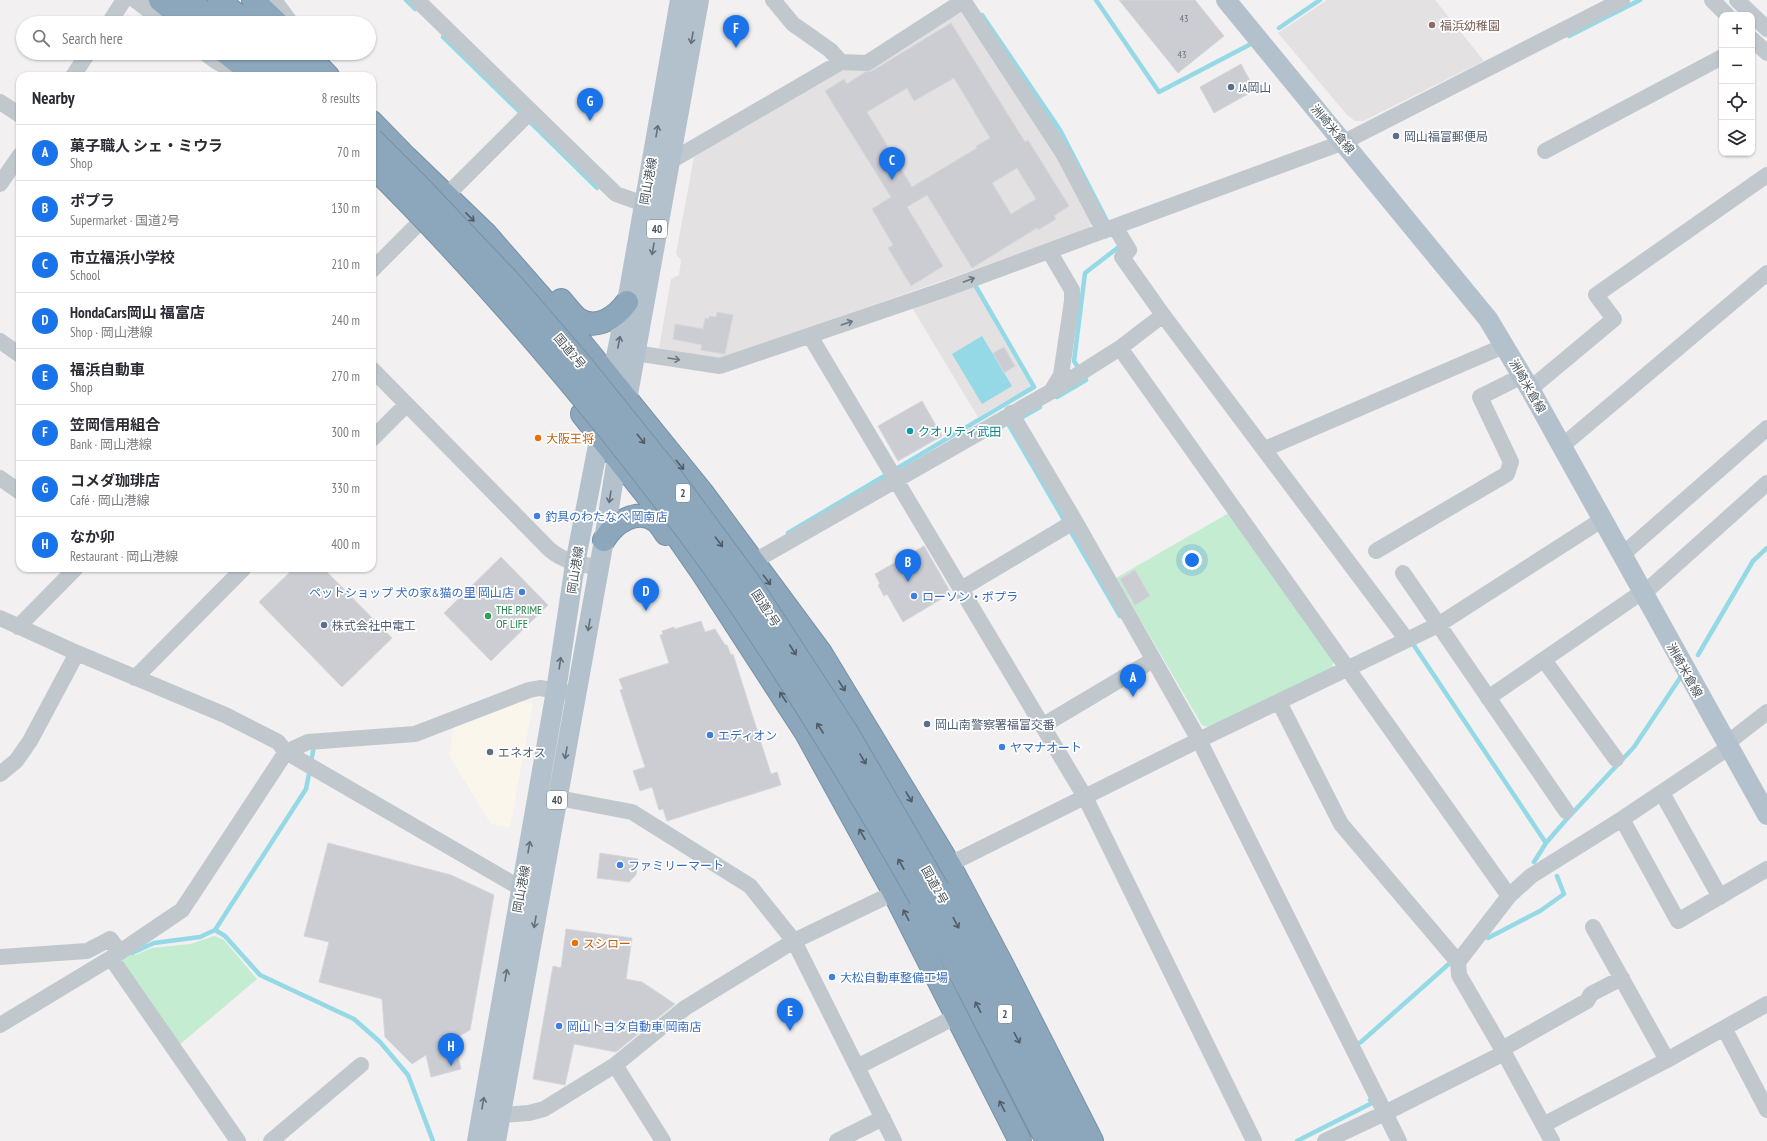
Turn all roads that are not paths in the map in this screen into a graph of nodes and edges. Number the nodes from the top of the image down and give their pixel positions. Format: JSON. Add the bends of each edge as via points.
{"nodes":[{"id":1,"x":124,"y":0,"type":"edge"},
{"id":2,"x":135,"y":0,"type":"edge"},
{"id":3,"x":160,"y":0,"type":"edge"},
{"id":4,"x":188,"y":0,"type":"edge"},
{"id":5,"x":219,"y":0,"type":"edge"},
{"id":6,"x":253,"y":0,"type":"edge"},
{"id":7,"x":274,"y":0,"type":"edge"},
{"id":8,"x":417,"y":0,"type":"edge"},
{"id":9,"x":680,"y":0,"type":"edge"},
{"id":10,"x":698,"y":0,"type":"edge"},
{"id":11,"x":773,"y":0,"type":"edge"},
{"id":12,"x":963,"y":0,"type":"edge"},
{"id":13,"x":1226,"y":0,"type":"edge"},
{"id":14,"x":1622,"y":0,"type":"edge"},
{"id":15,"x":1712,"y":0,"type":"edge"},
{"id":16,"x":1736,"y":0,"type":"edge"},
{"id":17,"x":1724,"y":12,"type":"edge"},
{"id":18,"x":114,"y":16,"type":"edge"},
{"id":19,"x":156,"y":16,"type":"edge"},
{"id":20,"x":179,"y":16,"type":"edge"},
{"id":21,"x":207,"y":16,"type":"edge"},
{"id":22,"x":238,"y":16,"type":"edge"},
{"id":23,"x":270,"y":16,"type":"edge"},
{"id":24,"x":286,"y":16,"type":"edge"},
{"id":25,"x":1758,"y":37,"type":"edge"},
{"id":26,"x":1767,"y":53,"type":"edge"},
{"id":27,"x":1719,"y":59,"type":"edge"},
{"id":28,"x":83,"y":60,"type":"edge"},
{"id":29,"x":214,"y":60,"type":"edge"},
{"id":30,"x":235,"y":60,"type":"edge"},
{"id":31,"x":259,"y":60,"type":"edge"},
{"id":32,"x":289,"y":60,"type":"edge"},
{"id":33,"x":313,"y":60,"type":"edge"},
{"id":34,"x":319,"y":60,"type":"edge"},
{"id":35,"x":841,"y":62,"type":"junction"},
{"id":36,"x":76,"y":72,"type":"edge"},
{"id":37,"x":236,"y":72,"type":"edge"},
{"id":38,"x":249,"y":72,"type":"edge"},
{"id":39,"x":272,"y":72,"type":"edge"},
{"id":40,"x":302,"y":72,"type":"edge"},
{"id":41,"x":324,"y":72,"type":"edge"},
{"id":42,"x":328,"y":72,"type":"edge"},
{"id":43,"x":0,"y":102,"type":"edge"},
{"id":44,"x":16,"y":112,"type":"edge"},
{"id":45,"x":530,"y":112,"type":"junction"},
{"id":46,"x":376,"y":126,"type":"edge"},
{"id":47,"x":1344,"y":142,"type":"junction"},
{"id":48,"x":376,"y":143,"type":"edge"},
{"id":49,"x":1545,"y":151,"type":"dead end"},
{"id":50,"x":406,"y":157,"type":"junction"},
{"id":51,"x":16,"y":160,"type":"edge"},
{"id":52,"x":669,"y":162,"type":"junction"},
{"id":53,"x":376,"y":170,"type":"edge"},
{"id":54,"x":1767,"y":174,"type":"edge"},
{"id":55,"x":376,"y":183,"type":"edge"},
{"id":56,"x":0,"y":184,"type":"edge"},
{"id":57,"x":447,"y":195,"type":"junction"},
{"id":58,"x":652,"y":207,"type":"junction"},
{"id":59,"x":417,"y":225,"type":"junction"},
{"id":60,"x":1110,"y":229,"type":"junction"},
{"id":61,"x":486,"y":234,"type":"junction"},
{"id":62,"x":1049,"y":251,"type":"junction"},
{"id":63,"x":376,"y":266,"type":"edge"},
{"id":64,"x":1767,"y":273,"type":"edge"},
{"id":65,"x":626,"y":302,"type":"junction"},
{"id":66,"x":1163,"y":315,"type":"junction"},
{"id":67,"x":810,"y":336,"type":"junction"},
{"id":68,"x":0,"y":341,"type":"edge"},
{"id":69,"x":1504,"y":346,"type":"junction"},
{"id":70,"x":1120,"y":348,"type":"junction"},
{"id":71,"x":16,"y":352,"type":"edge"},
{"id":72,"x":635,"y":353,"type":"junction"},
{"id":73,"x":376,"y":373,"type":"edge"},
{"id":74,"x":611,"y":380,"type":"junction"},
{"id":75,"x":1526,"y":382,"type":"junction"},
{"id":76,"x":1052,"y":390,"type":"junction"},
{"id":77,"x":627,"y":399,"type":"junction"},
{"id":78,"x":406,"y":405,"type":"junction"},
{"id":79,"x":606,"y":408,"type":"junction"},
{"id":80,"x":1010,"y":418,"type":"junction"},
{"id":81,"x":1767,"y":428,"type":"edge"},
{"id":82,"x":621,"y":432,"type":"junction"},
{"id":83,"x":376,"y":435,"type":"edge"},
{"id":84,"x":600,"y":437,"type":"junction"},
{"id":85,"x":1562,"y":446,"type":"junction"},
{"id":86,"x":1267,"y":448,"type":"junction"},
{"id":87,"x":617,"y":458,"type":"junction"},
{"id":88,"x":892,"y":475,"type":"junction"},
{"id":89,"x":0,"y":478,"type":"edge"},
{"id":90,"x":1767,"y":483,"type":"edge"},
{"id":91,"x":16,"y":489,"type":"edge"},
{"id":92,"x":1603,"y":519,"type":"junction"},
{"id":93,"x":1070,"y":524,"type":"junction"},
{"id":94,"x":604,"y":540,"type":"junction"},
{"id":95,"x":1376,"y":551,"type":"dead end"},
{"id":96,"x":1622,"y":555,"type":"junction"},
{"id":97,"x":753,"y":562,"type":"junction"},
{"id":98,"x":575,"y":564,"type":"junction"},
{"id":99,"x":600,"y":567,"type":"junction"},
{"id":100,"x":72,"y":572,"type":"edge"},
{"id":101,"x":240,"y":572,"type":"edge"},
{"id":102,"x":1403,"y":573,"type":"dead end"},
{"id":103,"x":961,"y":589,"type":"junction"},
{"id":104,"x":1643,"y":593,"type":"junction"},
{"id":105,"x":728,"y":611,"type":"junction"},
{"id":106,"x":0,"y":618,"type":"edge"},
{"id":107,"x":1438,"y":625,"type":"junction"},
{"id":108,"x":18,"y":626,"type":"junction"},
{"id":109,"x":1407,"y":640,"type":"junction"},
{"id":110,"x":78,"y":653,"type":"junction"},
{"id":111,"x":1544,"y":660,"type":"junction"},
{"id":112,"x":1149,"y":662,"type":"junction"},
{"id":113,"x":1348,"y":668,"type":"junction"},
{"id":114,"x":135,"y":678,"type":"junction"},
{"id":115,"x":556,"y":691,"type":"junction"},
{"id":116,"x":576,"y":694,"type":"junction"},
{"id":117,"x":1488,"y":698,"type":"junction"},
{"id":118,"x":1279,"y":702,"type":"junction"},
{"id":119,"x":1767,"y":712,"type":"edge"},
{"id":120,"x":1042,"y":726,"type":"junction"},
{"id":121,"x":1199,"y":740,"type":"junction"},
{"id":122,"x":1727,"y":746,"type":"junction"},
{"id":123,"x":286,"y":752,"type":"junction"},
{"id":124,"x":1616,"y":759,"type":"dead end"},
{"id":125,"x":0,"y":774,"type":"edge"},
{"id":126,"x":1662,"y":793,"type":"junction"},
{"id":127,"x":1085,"y":797,"type":"junction"},
{"id":128,"x":558,"y":798,"type":"junction"},
{"id":129,"x":1566,"y":811,"type":"dead end"},
{"id":130,"x":1767,"y":816,"type":"edge"},
{"id":131,"x":1622,"y":819,"type":"junction"},
{"id":132,"x":949,"y":864,"type":"junction"},
{"id":133,"x":1767,"y":869,"type":"edge"},
{"id":134,"x":531,"y":891,"type":"junction"},
{"id":135,"x":894,"y":892,"type":"junction"},
{"id":136,"x":929,"y":894,"type":"junction"},
{"id":137,"x":1509,"y":896,"type":"junction"},
{"id":138,"x":1720,"y":897,"type":"junction"},
{"id":139,"x":1593,"y":927,"type":"dead end"},
{"id":140,"x":794,"y":941,"type":"junction"},
{"id":141,"x":119,"y":949,"type":"junction"},
{"id":142,"x":0,"y":957,"type":"edge"},
{"id":143,"x":1458,"y":962,"type":"junction"},
{"id":144,"x":1622,"y":978,"type":"junction"},
{"id":145,"x":1766,"y":1007,"type":"edge"},
{"id":146,"x":957,"y":1016,"type":"junction"},
{"id":147,"x":0,"y":1024,"type":"edge"},
{"id":148,"x":1724,"y":1028,"type":"junction"},
{"id":149,"x":1505,"y":1048,"type":"junction"},
{"id":150,"x":1665,"y":1056,"type":"junction"},
{"id":151,"x":362,"y":1065,"type":"dead end"},
{"id":152,"x":615,"y":1065,"type":"junction"},
{"id":153,"x":857,"y":1067,"type":"junction"},
{"id":154,"x":1767,"y":1110,"type":"edge"},
{"id":155,"x":1385,"y":1113,"type":"junction"},
{"id":156,"x":500,"y":1115,"type":"junction"},
{"id":157,"x":883,"y":1118,"type":"junction"},
{"id":158,"x":1547,"y":1123,"type":"junction"},
{"id":159,"x":238,"y":1141,"type":"edge"},
{"id":160,"x":271,"y":1141,"type":"edge"},
{"id":161,"x":477,"y":1141,"type":"edge"},
{"id":162,"x":496,"y":1141,"type":"edge"},
{"id":163,"x":663,"y":1141,"type":"edge"},
{"id":164,"x":837,"y":1141,"type":"edge"},
{"id":165,"x":894,"y":1141,"type":"edge"},
{"id":166,"x":1020,"y":1141,"type":"edge"},
{"id":167,"x":1047,"y":1141,"type":"edge"},
{"id":168,"x":1069,"y":1141,"type":"edge"},
{"id":169,"x":1092,"y":1141,"type":"edge"},
{"id":170,"x":1254,"y":1141,"type":"edge"},
{"id":171,"x":1325,"y":1141,"type":"edge"},
{"id":172,"x":1399,"y":1141,"type":"edge"},
{"id":173,"x":1552,"y":1141,"type":"edge"}],
"edges":[{"from":1,"to":18,"type":"street"},
{"from":2,"to":19,"type":"street"},
{"from":3,"to":20,"type":"highway"},
{"from":4,"to":21,"type":"highway"},
{"from":5,"to":22,"type":"highway"},
{"from":6,"to":23,"type":"highway"},
{"from":7,"to":24,"type":"street"},
{"from":8,"to":45,"type":"street"},
{"from":58,"to":9,"type":"main road","name":"岡山港線","number":"40","one_way":true},
{"from":10,"to":52,"type":"main road","name":"岡山港線","number":"40","one_way":true},
{"from":11,"to":35,"type":"street","via":[[793,24],[830,50]]},
{"from":12,"to":35,"type":"street","via":[[867,63]]},
{"from":12,"to":60,"type":"street"},
{"from":13,"to":47,"type":"main road","name":"洲崎米倉線"},
{"from":14,"to":47,"type":"street"},
{"from":15,"to":17,"type":"street"},
{"from":16,"to":25,"type":"street"},
{"from":25,"to":26,"type":"street"},
{"from":27,"to":49,"type":"street"},
{"from":28,"to":36,"type":"street"},
{"from":29,"to":37,"type":"street"},
{"from":30,"to":38,"type":"highway"},
{"from":31,"to":39,"type":"highway"},
{"from":32,"to":40,"type":"highway"},
{"from":33,"to":41,"type":"highway"},
{"from":34,"to":42,"type":"street"},
{"from":35,"to":52,"type":"street"},
{"from":43,"to":44,"type":"street"},
{"from":45,"to":57,"type":"street"},
{"from":45,"to":58,"type":"street","via":[[616,194]]},
{"from":46,"to":50,"type":"highway"},
{"from":47,"to":60,"type":"street"},
{"from":47,"to":69,"type":"main road","name":"洲崎米倉線","via":[[1488,319]]},
{"from":48,"to":136,"type":"highway","name":"国道2号","number":"2","one_way":true,"bridge":true,"via":[[512,284],[581,364],[666,471],[749,582],[843,726]]},
{"from":50,"to":57,"type":"highway"},
{"from":50,"to":79,"type":"highway","via":[[436,205]]},
{"from":51,"to":56,"type":"street"},
{"from":52,"to":58,"type":"main road","name":"岡山港線","number":"40"},
{"from":136,"to":53,"type":"highway","name":"国道2号","number":"2","one_way":true,"bridge":true,"via":[[730,591],[653,485],[566,376],[483,280]]},
{"from":54,"to":75,"type":"street","via":[[1596,295],[1614,319]]},
{"from":55,"to":59,"type":"highway"},
{"from":57,"to":61,"type":"highway","one_way":true},
{"from":58,"to":65,"type":"main road","name":"岡山港線","number":"40"},
{"from":58,"to":72,"type":"main road","name":"岡山港線","number":"40","one_way":true},
{"from":59,"to":63,"type":"street"},
{"from":59,"to":84,"type":"highway","via":[[462,271]]},
{"from":60,"to":62,"type":"street"},
{"from":60,"to":66,"type":"street","via":[[1129,250],[1122,257]]},
{"from":61,"to":65,"type":"highway","via":[[522,256],[577,318],[584,322],[596,323],[607,320],[619,312]]},
{"from":61,"to":74,"type":"highway"},
{"from":67,"to":62,"type":"street","one_way":true},
{"from":62,"to":76,"type":"street","via":[[1072,290],[1061,375]]},
{"from":64,"to":85,"type":"street"},
{"from":74,"to":65,"type":"main road","name":"岡山港線","number":"40","one_way":true},
{"from":66,"to":70,"type":"street"},
{"from":66,"to":86,"type":"street"},
{"from":72,"to":67,"type":"street","one_way":true,"via":[[720,366]]},
{"from":67,"to":88,"type":"street"},
{"from":68,"to":71,"type":"street"},
{"from":69,"to":75,"type":"main road","name":"洲崎米倉線"},
{"from":69,"to":86,"type":"street"},
{"from":70,"to":76,"type":"street"},
{"from":70,"to":113,"type":"street"},
{"from":72,"to":77,"type":"main road","name":"岡山港線","number":"40"},
{"from":73,"to":78,"type":"street"},
{"from":74,"to":77,"type":"highway","number":"2"},
{"from":74,"to":79,"type":"main road","name":"岡山港線","number":"40"},
{"from":75,"to":85,"type":"main road","name":"洲崎米倉線"},
{"from":75,"to":95,"type":"street","via":[[1480,397],[1510,462],[1508,474]]},
{"from":76,"to":80,"type":"street"},
{"from":77,"to":82,"type":"main road","name":"岡山港線","number":"40"},
{"from":77,"to":97,"type":"highway","number":"2","one_way":true,"via":[[702,492]]},
{"from":78,"to":83,"type":"street"},
{"from":78,"to":98,"type":"street","via":[[550,550],[560,558]]},
{"from":79,"to":82,"type":"highway"},
{"from":79,"to":84,"type":"main road","name":"岡山港線","number":"40"},
{"from":80,"to":88,"type":"street"},
{"from":80,"to":93,"type":"street"},
{"from":81,"to":96,"type":"street"},
{"from":82,"to":87,"type":"main road","name":"岡山港線","number":"40"},
{"from":84,"to":87,"type":"highway"},
{"from":84,"to":98,"type":"main road","name":"岡山港線","number":"40"},
{"from":85,"to":92,"type":"main road","name":"洲崎米倉線"},
{"from":86,"to":109,"type":"street"},
{"from":87,"to":94,"type":"main road","name":"岡山港線","number":"40","one_way":true},
{"from":87,"to":105,"type":"highway","via":[[660,512]]},
{"from":88,"to":97,"type":"street"},
{"from":88,"to":103,"type":"street"},
{"from":89,"to":91,"type":"street"},
{"from":90,"to":104,"type":"street"},
{"from":92,"to":96,"type":"main road","name":"洲崎米倉線"},
{"from":92,"to":107,"type":"street"},
{"from":93,"to":103,"type":"street"},
{"from":93,"to":112,"type":"street"},
{"from":94,"to":99,"type":"main road","name":"岡山港線","number":"40"},
{"from":94,"to":105,"type":"highway","via":[[610,530],[625,519],[645,516],[656,521],[710,595]]},
{"from":96,"to":104,"type":"main road","name":"洲崎米倉線"},
{"from":97,"to":132,"type":"highway","number":"2","one_way":true,"via":[[821,653]]},
{"from":98,"to":99,"type":"street"},
{"from":115,"to":98,"type":"main road","name":"岡山港線","number":"40","one_way":true},
{"from":99,"to":116,"type":"main road","name":"岡山港線","number":"40","one_way":true},
{"from":100,"to":108,"type":"street"},
{"from":101,"to":114,"type":"street"},
{"from":102,"to":107,"type":"street"},
{"from":103,"to":120,"type":"street"},
{"from":104,"to":111,"type":"street"},
{"from":104,"to":122,"type":"main road","name":"洲崎米倉線"},
{"from":135,"to":105,"type":"highway","one_way":true,"via":[[806,733]]},
{"from":106,"to":108,"type":"street"},
{"from":107,"to":109,"type":"street"},
{"from":107,"to":117,"type":"street"},
{"from":108,"to":110,"type":"street"},
{"from":109,"to":113,"type":"street"},
{"from":110,"to":114,"type":"street"},
{"from":110,"to":125,"type":"street","via":[[30,741],[16,761]]},
{"from":111,"to":117,"type":"street"},
{"from":111,"to":124,"type":"street"},
{"from":112,"to":120,"type":"street"},
{"from":112,"to":121,"type":"street"},
{"from":113,"to":118,"type":"street"},
{"from":113,"to":137,"type":"street"},
{"from":114,"to":123,"type":"street","via":[[225,715],[278,742]]},
{"from":115,"to":116,"type":"street"},
{"from":115,"to":123,"type":"street","via":[[540,688],[529,690],[415,734],[308,742]]},
{"from":134,"to":115,"type":"main road","name":"岡山港線","number":"40","one_way":true},
{"from":116,"to":128,"type":"main road","name":"岡山港線","number":"40","one_way":true},
{"from":117,"to":129,"type":"street"},
{"from":118,"to":121,"type":"street"},
{"from":118,"to":143,"type":"street","via":[[1341,824]]},
{"from":119,"to":122,"type":"street"},
{"from":120,"to":127,"type":"street"},
{"from":121,"to":127,"type":"street"},
{"from":121,"to":155,"type":"street"},
{"from":122,"to":126,"type":"street"},
{"from":122,"to":130,"type":"main road","name":"洲崎米倉線"},
{"from":123,"to":134,"type":"street"},
{"from":123,"to":141,"type":"street","via":[[182,910]]},
{"from":126,"to":131,"type":"street"},
{"from":126,"to":138,"type":"street"},
{"from":127,"to":132,"type":"street"},
{"from":127,"to":170,"type":"street"},
{"from":128,"to":134,"type":"main road","name":"岡山港線","number":"40"},
{"from":128,"to":140,"type":"street","via":[[632,812],[750,886]]},
{"from":131,"to":137,"type":"street","via":[[1531,876]]},
{"from":131,"to":138,"type":"street","via":[[1678,921]]},
{"from":132,"to":135,"type":"street"},
{"from":132,"to":169,"type":"highway","number":"2"},
{"from":133,"to":138,"type":"street"},
{"from":134,"to":156,"type":"main road","name":"岡山港線","number":"40","one_way":true},
{"from":161,"to":134,"type":"main road","name":"岡山港線","number":"40","one_way":true},
{"from":135,"to":140,"type":"street"},
{"from":146,"to":135,"type":"highway","one_way":true},
{"from":167,"to":136,"type":"highway","name":"国道2号","number":"2","one_way":true,"via":[[968,988]]},
{"from":136,"to":168,"type":"highway","name":"国道2号","number":"2","one_way":true,"via":[[1029,1061]]},
{"from":137,"to":143,"type":"street"},
{"from":139,"to":144,"type":"street"},
{"from":140,"to":152,"type":"street","via":[[685,1008]]},
{"from":140,"to":153,"type":"street"},
{"from":141,"to":142,"type":"street","via":[[110,939],[87,951]]},
{"from":141,"to":147,"type":"street"},
{"from":141,"to":159,"type":"street"},
{"from":143,"to":149,"type":"street","via":[[1459,975]]},
{"from":144,"to":149,"type":"street"},
{"from":144,"to":150,"type":"street"},
{"from":145,"to":148,"type":"street"},
{"from":146,"to":153,"type":"street"},
{"from":166,"to":146,"type":"highway","one_way":true},
{"from":148,"to":150,"type":"street"},
{"from":148,"to":154,"type":"street"},
{"from":149,"to":155,"type":"street"},
{"from":149,"to":158,"type":"street"},
{"from":150,"to":158,"type":"street"},
{"from":151,"to":160,"type":"street"},
{"from":152,"to":156,"type":"street","via":[[544,1109],[529,1114]]},
{"from":152,"to":163,"type":"street"},
{"from":153,"to":157,"type":"street"},
{"from":155,"to":171,"type":"street"},
{"from":155,"to":172,"type":"street"},
{"from":156,"to":162,"type":"main road","name":"岡山港線","number":"40"},
{"from":157,"to":164,"type":"street"},
{"from":157,"to":165,"type":"street"},
{"from":158,"to":173,"type":"street"}]}
